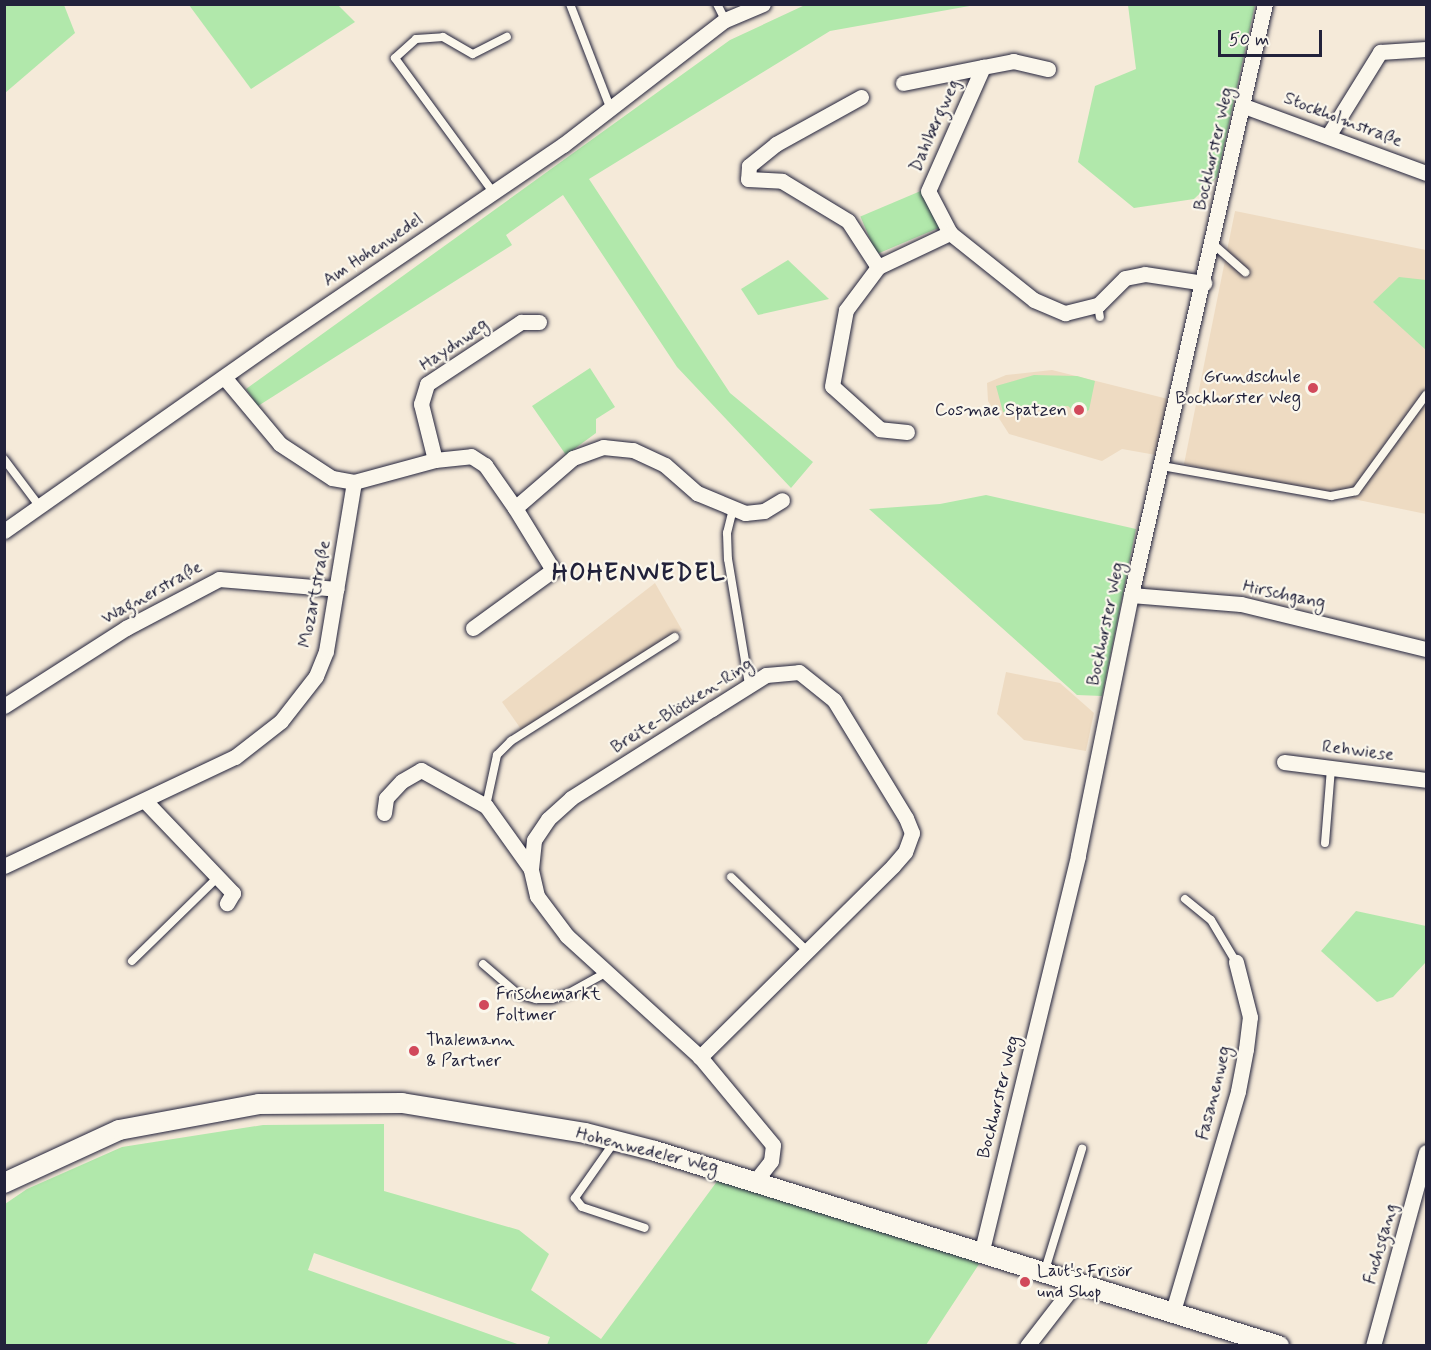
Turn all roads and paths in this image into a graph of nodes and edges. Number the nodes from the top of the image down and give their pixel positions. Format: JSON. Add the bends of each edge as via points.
{"nodes":[{"id":1,"x":570,"y":4,"type":"edge"},
{"id":2,"x":717,"y":4,"type":"edge"},
{"id":3,"x":763,"y":4,"type":"edge"},
{"id":4,"x":1265,"y":4,"type":"edge"},
{"id":5,"x":725,"y":20,"type":"junction"},
{"id":6,"x":507,"y":37,"type":"dead end"},
{"id":7,"x":1426,"y":50,"type":"edge"},
{"id":8,"x":983,"y":67,"type":"junction"},
{"id":9,"x":1048,"y":69,"type":"dead end"},
{"id":10,"x":903,"y":83,"type":"dead end"},
{"id":11,"x":861,"y":97,"type":"dead end"},
{"id":12,"x":1244,"y":106,"type":"junction"},
{"id":13,"x":610,"y":107,"type":"junction"},
{"id":14,"x":1328,"y":136,"type":"junction"},
{"id":15,"x":1426,"y":173,"type":"edge"},
{"id":16,"x":493,"y":192,"type":"junction"},
{"id":17,"x":950,"y":233,"type":"junction"},
{"id":18,"x":1213,"y":243,"type":"junction"},
{"id":19,"x":878,"y":267,"type":"junction"},
{"id":20,"x":1245,"y":272,"type":"dead end"},
{"id":21,"x":1204,"y":283,"type":"junction"},
{"id":22,"x":539,"y":322,"type":"dead end"},
{"id":23,"x":224,"y":377,"type":"junction"},
{"id":24,"x":1426,"y":394,"type":"edge"},
{"id":25,"x":907,"y":432,"type":"dead end"},
{"id":26,"x":4,"y":459,"type":"edge"},
{"id":27,"x":435,"y":460,"type":"junction"},
{"id":28,"x":1162,"y":466,"type":"junction"},
{"id":29,"x":354,"y":482,"type":"junction"},
{"id":30,"x":782,"y":500,"type":"dead end"},
{"id":31,"x":40,"y":507,"type":"junction"},
{"id":32,"x":515,"y":508,"type":"junction"},
{"id":33,"x":733,"y":509,"type":"junction"},
{"id":34,"x":4,"y":531,"type":"edge"},
{"id":35,"x":337,"y":589,"type":"junction"},
{"id":36,"x":1131,"y":595,"type":"junction"},
{"id":37,"x":473,"y":628,"type":"dead end"},
{"id":38,"x":675,"y":637,"type":"dead end"},
{"id":39,"x":1426,"y":649,"type":"edge"},
{"id":40,"x":748,"y":685,"type":"junction"},
{"id":41,"x":4,"y":706,"type":"edge"},
{"id":42,"x":1284,"y":762,"type":"dead end"},
{"id":43,"x":1331,"y":768,"type":"junction"},
{"id":44,"x":1426,"y":780,"type":"edge"},
{"id":45,"x":146,"y":802,"type":"junction"},
{"id":46,"x":486,"y":806,"type":"junction"},
{"id":47,"x":384,"y":813,"type":"dead end"},
{"id":48,"x":1325,"y":843,"type":"dead end"},
{"id":49,"x":4,"y":866,"type":"edge"},
{"id":50,"x":531,"y":868,"type":"junction"},
{"id":51,"x":218,"y":877,"type":"junction"},
{"id":52,"x":731,"y":877,"type":"dead end"},
{"id":53,"x":1185,"y":899,"type":"dead end"},
{"id":54,"x":227,"y":903,"type":"dead end"},
{"id":55,"x":807,"y":951,"type":"junction"},
{"id":56,"x":132,"y":961,"type":"dead end"},
{"id":57,"x":1236,"y":962,"type":"joint"},
{"id":58,"x":483,"y":964,"type":"dead end"},
{"id":59,"x":607,"y":972,"type":"junction"},
{"id":60,"x":700,"y":1057,"type":"junction"},
{"id":61,"x":615,"y":1140,"type":"junction"},
{"id":62,"x":1082,"y":1149,"type":"dead end"},
{"id":63,"x":1426,"y":1152,"type":"edge"},
{"id":64,"x":756,"y":1180,"type":"junction"},
{"id":65,"x":4,"y":1183,"type":"edge"},
{"id":66,"x":645,"y":1228,"type":"dead end"},
{"id":67,"x":982,"y":1250,"type":"junction"},
{"id":68,"x":1045,"y":1270,"type":"junction"},
{"id":69,"x":1078,"y":1280,"type":"junction"},
{"id":70,"x":1173,"y":1311,"type":"junction"},
{"id":71,"x":1279,"y":1345,"type":"edge"},
{"id":72,"x":1027,"y":1346,"type":"edge"},
{"id":73,"x":1373,"y":1346,"type":"edge"}],
"edges":[{"from":1,"to":13,"type":"lane"},
{"from":2,"to":5,"type":"lane"},
{"from":3,"to":5,"type":"street","name":"Am Hohenwedel"},
{"from":4,"to":12,"type":"street","name":"Bockhorster Weg"},
{"from":5,"to":13,"type":"street","name":"Am Hohenwedel"},
{"from":6,"to":16,"type":"lane","via":[[473,54],[443,37],[417,39],[395,58]]},
{"from":7,"to":14,"type":"street","via":[[1380,52]]},
{"from":8,"to":9,"type":"street","name":"Dahlbergweg","via":[[1013,61]]},
{"from":8,"to":10,"type":"street","name":"Dahlbergweg"},
{"from":8,"to":17,"type":"street","name":"Dahlbergweg","via":[[928,191]]},
{"from":11,"to":19,"type":"street","via":[[776,144],[749,166],[748,179],[782,181],[848,220]]},
{"from":12,"to":14,"type":"street","name":"Stockholmstraße"},
{"from":12,"to":18,"type":"street","name":"Bockhorster Weg"},
{"from":13,"to":16,"type":"street","name":"Am Hohenwedel"},
{"from":14,"to":15,"type":"street","name":"Stockholmstraße"},
{"from":16,"to":23,"type":"street","name":"Am Hohenwedel"},
{"from":17,"to":19,"type":"street"},
{"from":17,"to":21,"type":"street","via":[[1034,300],[1065,313],[1099,311],[1125,278],[1145,274]]},
{"from":18,"to":20,"type":"lane"},
{"from":18,"to":21,"type":"street","name":"Bockhorster Weg"},
{"from":19,"to":25,"type":"street","via":[[846,310],[832,386],[879,429]]},
{"from":21,"to":28,"type":"street","name":"Bockhorster Weg"},
{"from":22,"to":27,"type":"street","name":"Haydnweg","via":[[520,322],[427,384],[420,404]]},
{"from":23,"to":29,"type":"street","via":[[280,444],[332,478]]},
{"from":23,"to":31,"type":"street","name":"Am Hohenwedel"},
{"from":24,"to":28,"type":"lane","via":[[1356,491],[1331,496]]},
{"from":26,"to":31,"type":"lane"},
{"from":27,"to":29,"type":"street"},
{"from":27,"to":32,"type":"street","via":[[471,456],[485,465]]},
{"from":28,"to":36,"type":"street","name":"Bockhorster Weg"},
{"from":29,"to":35,"type":"street","name":"Mozartstraße"},
{"from":30,"to":33,"type":"street","via":[[764,511],[745,513]]},
{"from":31,"to":34,"type":"street","name":"Am Hohenwedel"},
{"from":32,"to":33,"type":"street","via":[[573,458],[603,447],[633,450],[664,465],[697,493]]},
{"from":32,"to":37,"type":"street","via":[[553,570]]},
{"from":33,"to":40,"type":"lane","via":[[727,533],[728,559]]},
{"from":35,"to":41,"type":"street","name":"Wagnerstraße","via":[[219,579],[126,628]]},
{"from":35,"to":45,"type":"street","name":"Mozartstraße","via":[[326,651],[316,676],[281,721],[235,757]]},
{"from":36,"to":39,"type":"street","name":"Hirschgang","via":[[1241,604]]},
{"from":36,"to":67,"type":"street","name":"Bockhorster Weg","via":[[1078,855]]},
{"from":38,"to":46,"type":"lane","via":[[511,741],[497,755]]},
{"from":40,"to":50,"type":"street","name":"Breite-Blöcken-Ring","via":[[571,798],[548,819],[534,840]]},
{"from":40,"to":55,"type":"street","name":"Breite-Blöcken-Ring","via":[[766,675],[799,672],[834,700],[912,833],[905,852],[893,866]]},
{"from":42,"to":43,"type":"street","name":"Rehwiese"},
{"from":43,"to":44,"type":"street","name":"Rehwiese"},
{"from":43,"to":48,"type":"lane"},
{"from":45,"to":49,"type":"street","name":"Mozartstraße"},
{"from":45,"to":51,"type":"street"},
{"from":46,"to":47,"type":"street","via":[[421,770],[402,781],[386,798]]},
{"from":46,"to":50,"type":"street"},
{"from":50,"to":59,"type":"street","name":"Breite-Blöcken-Ring","via":[[537,896],[567,936]]},
{"from":51,"to":54,"type":"street","via":[[233,893]]},
{"from":51,"to":56,"type":"lane"},
{"from":52,"to":55,"type":"lane"},
{"from":53,"to":57,"type":"lane","name":"Fasanenweg","via":[[1210,920]]},
{"from":55,"to":60,"type":"street","name":"Breite-Blöcken-Ring"},
{"from":57,"to":70,"type":"street","name":"Fasanenweg","via":[[1250,1017],[1246,1049],[1238,1091]]},
{"from":58,"to":59,"type":"lane","via":[[518,994],[536,999],[569,993]]},
{"from":59,"to":60,"type":"street","name":"Breite-Blöcken-Ring"},
{"from":60,"to":64,"type":"street","name":"Breite-Blöcken-Ring","via":[[772,1144],[771,1161]]},
{"from":61,"to":64,"type":"street","name":"Hohenwedeler Weg"},
{"from":61,"to":65,"type":"street","name":"Hohenwedeler Weg","via":[[402,1103],[259,1104],[120,1130]]},
{"from":61,"to":66,"type":"lane","via":[[575,1198],[582,1207]]},
{"from":62,"to":68,"type":"lane"},
{"from":63,"to":73,"type":"street","name":"Fuchsgang"},
{"from":64,"to":67,"type":"street","name":"Hohenwedeler Weg"},
{"from":67,"to":68,"type":"street","name":"Hohenwedeler Weg"},
{"from":68,"to":69,"type":"street","name":"Hohenwedeler Weg"},
{"from":69,"to":70,"type":"street","name":"Hohenwedeler Weg"},
{"from":69,"to":72,"type":"street"},
{"from":70,"to":71,"type":"street","name":"Hohenwedeler Weg"}]}
